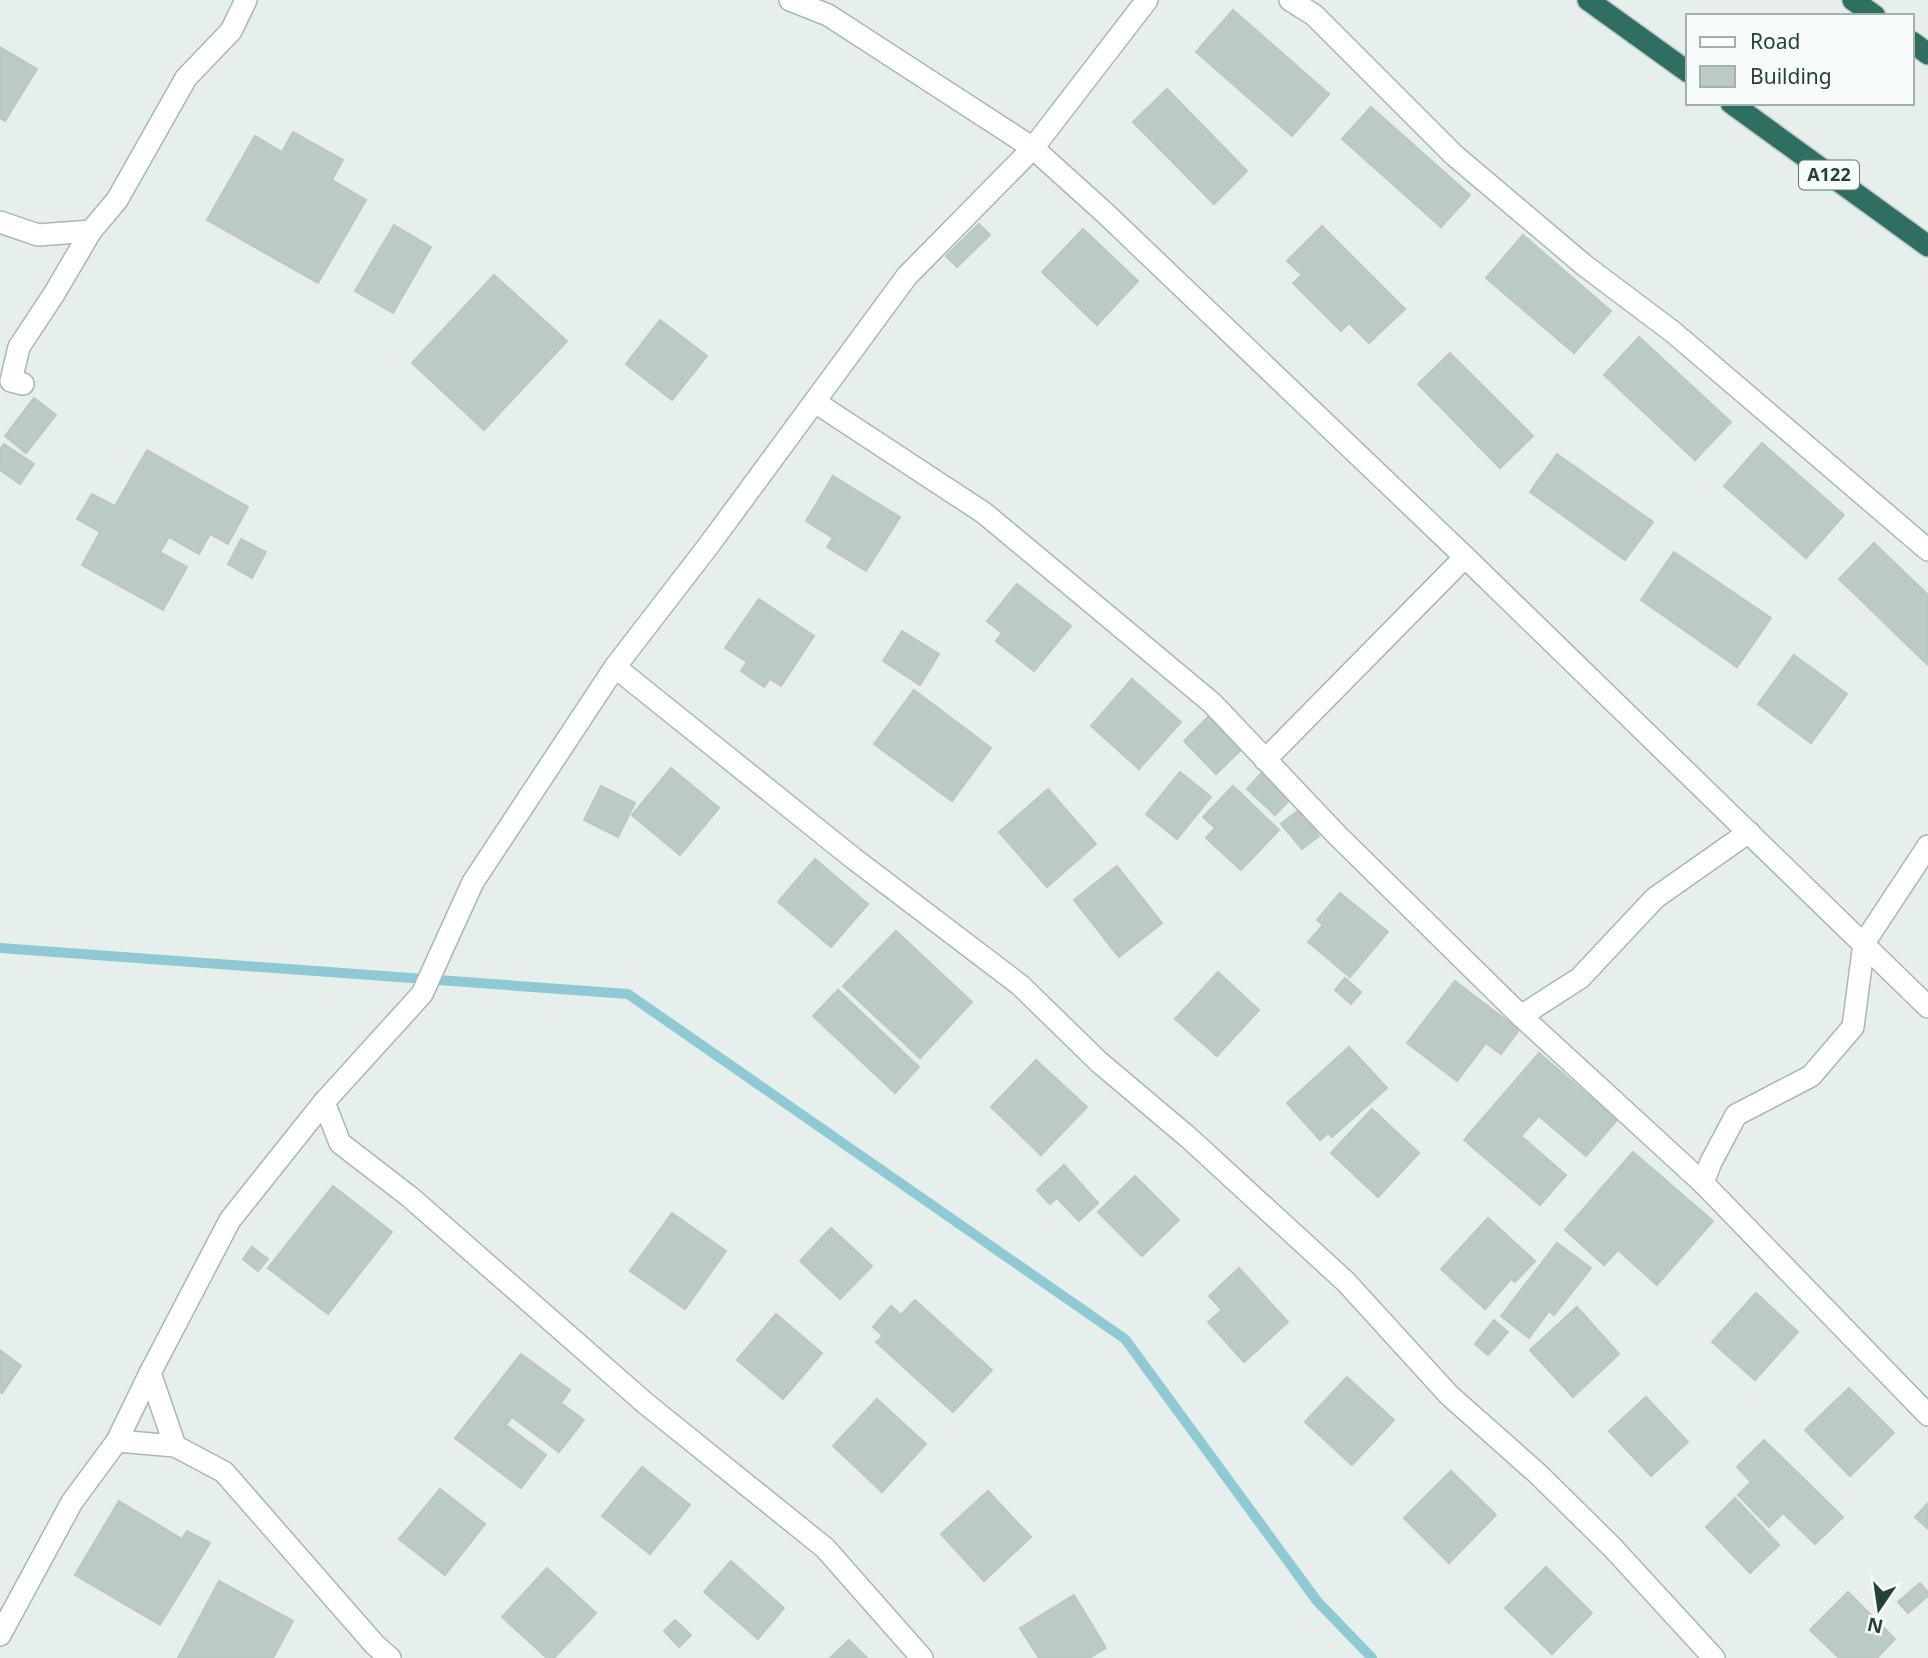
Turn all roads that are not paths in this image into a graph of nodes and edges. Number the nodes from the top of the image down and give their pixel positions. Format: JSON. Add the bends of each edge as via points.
{"nodes":[{"id":1,"x":246,"y":0,"type":"edge"},
{"id":2,"x":790,"y":0,"type":"edge"},
{"id":3,"x":1147,"y":0,"type":"edge"},
{"id":4,"x":1290,"y":0,"type":"edge"},
{"id":5,"x":1588,"y":0,"type":"edge"},
{"id":6,"x":1853,"y":0,"type":"edge"},
{"id":7,"x":1872,"y":14,"type":"edge"},
{"id":8,"x":1686,"y":71,"type":"edge"},
{"id":9,"x":1734,"y":105,"type":"edge"},
{"id":10,"x":1033,"y":148,"type":"junction"},
{"id":11,"x":0,"y":222,"type":"edge"},
{"id":12,"x":91,"y":231,"type":"junction"},
{"id":13,"x":1928,"y":246,"type":"edge"},
{"id":14,"x":23,"y":384,"type":"dead end"},
{"id":15,"x":815,"y":402,"type":"junction"},
{"id":16,"x":1928,"y":550,"type":"edge"},
{"id":17,"x":1465,"y":557,"type":"junction"},
{"id":18,"x":615,"y":667,"type":"junction"},
{"id":19,"x":1265,"y":760,"type":"junction"},
{"id":20,"x":1749,"y":832,"type":"junction"},
{"id":21,"x":1928,"y":846,"type":"edge"},
{"id":22,"x":1864,"y":943,"type":"junction"},
{"id":23,"x":1928,"y":1007,"type":"edge"},
{"id":24,"x":1521,"y":1016,"type":"junction"},
{"id":25,"x":324,"y":1102,"type":"junction"},
{"id":26,"x":1703,"y":1183,"type":"junction"},
{"id":27,"x":150,"y":1373,"type":"junction"},
{"id":28,"x":1928,"y":1415,"type":"edge"},
{"id":29,"x":117,"y":1441,"type":"junction"},
{"id":30,"x":175,"y":1446,"type":"junction"},
{"id":31,"x":0,"y":1635,"type":"edge"},
{"id":32,"x":379,"y":1654,"type":"edge"},
{"id":33,"x":922,"y":1658,"type":"edge"},
{"id":34,"x":1714,"y":1658,"type":"edge"}],
"edges":[{"from":1,"to":12,"type":"street","via":[[231,31],[186,78],[117,200]]},
{"from":2,"to":10,"type":"street","via":[[828,15]]},
{"from":3,"to":10,"type":"street"},
{"from":4,"to":16,"type":"street","via":[[1314,15],[1454,155],[1584,265],[1673,332]]},
{"from":5,"to":8,"type":"highway"},
{"from":6,"to":7,"type":"highway"},
{"from":9,"to":13,"type":"highway","number":"A122"},
{"from":10,"to":15,"type":"street","via":[[907,276]]},
{"from":10,"to":17,"type":"street"},
{"from":11,"to":12,"type":"street","via":[[38,235]]},
{"from":12,"to":14,"type":"street","via":[[19,347],[11,381]]},
{"from":15,"to":18,"type":"street"},
{"from":15,"to":19,"type":"street","via":[[984,513],[1212,703]]},
{"from":17,"to":19,"type":"street"},
{"from":17,"to":20,"type":"street"},
{"from":18,"to":25,"type":"street","via":[[473,882],[422,994]]},
{"from":18,"to":34,"type":"street","via":[[1020,985],[1099,1062],[1346,1282],[1449,1395],[1613,1548]]},
{"from":19,"to":24,"type":"street"},
{"from":20,"to":22,"type":"street"},
{"from":20,"to":24,"type":"street","via":[[1655,898],[1580,978]]},
{"from":21,"to":22,"type":"street"},
{"from":22,"to":23,"type":"street"},
{"from":22,"to":26,"type":"street","via":[[1853,1027],[1811,1076],[1736,1115]]},
{"from":24,"to":26,"type":"street"},
{"from":25,"to":27,"type":"street","via":[[230,1220]]},
{"from":25,"to":33,"type":"street","via":[[340,1143],[410,1197],[645,1403],[825,1548]]},
{"from":26,"to":28,"type":"street"},
{"from":27,"to":29,"type":"street"},
{"from":27,"to":30,"type":"street"},
{"from":29,"to":30,"type":"street"},
{"from":29,"to":31,"type":"street","via":[[72,1502]]},
{"from":30,"to":32,"type":"street","via":[[224,1472]]}]}
